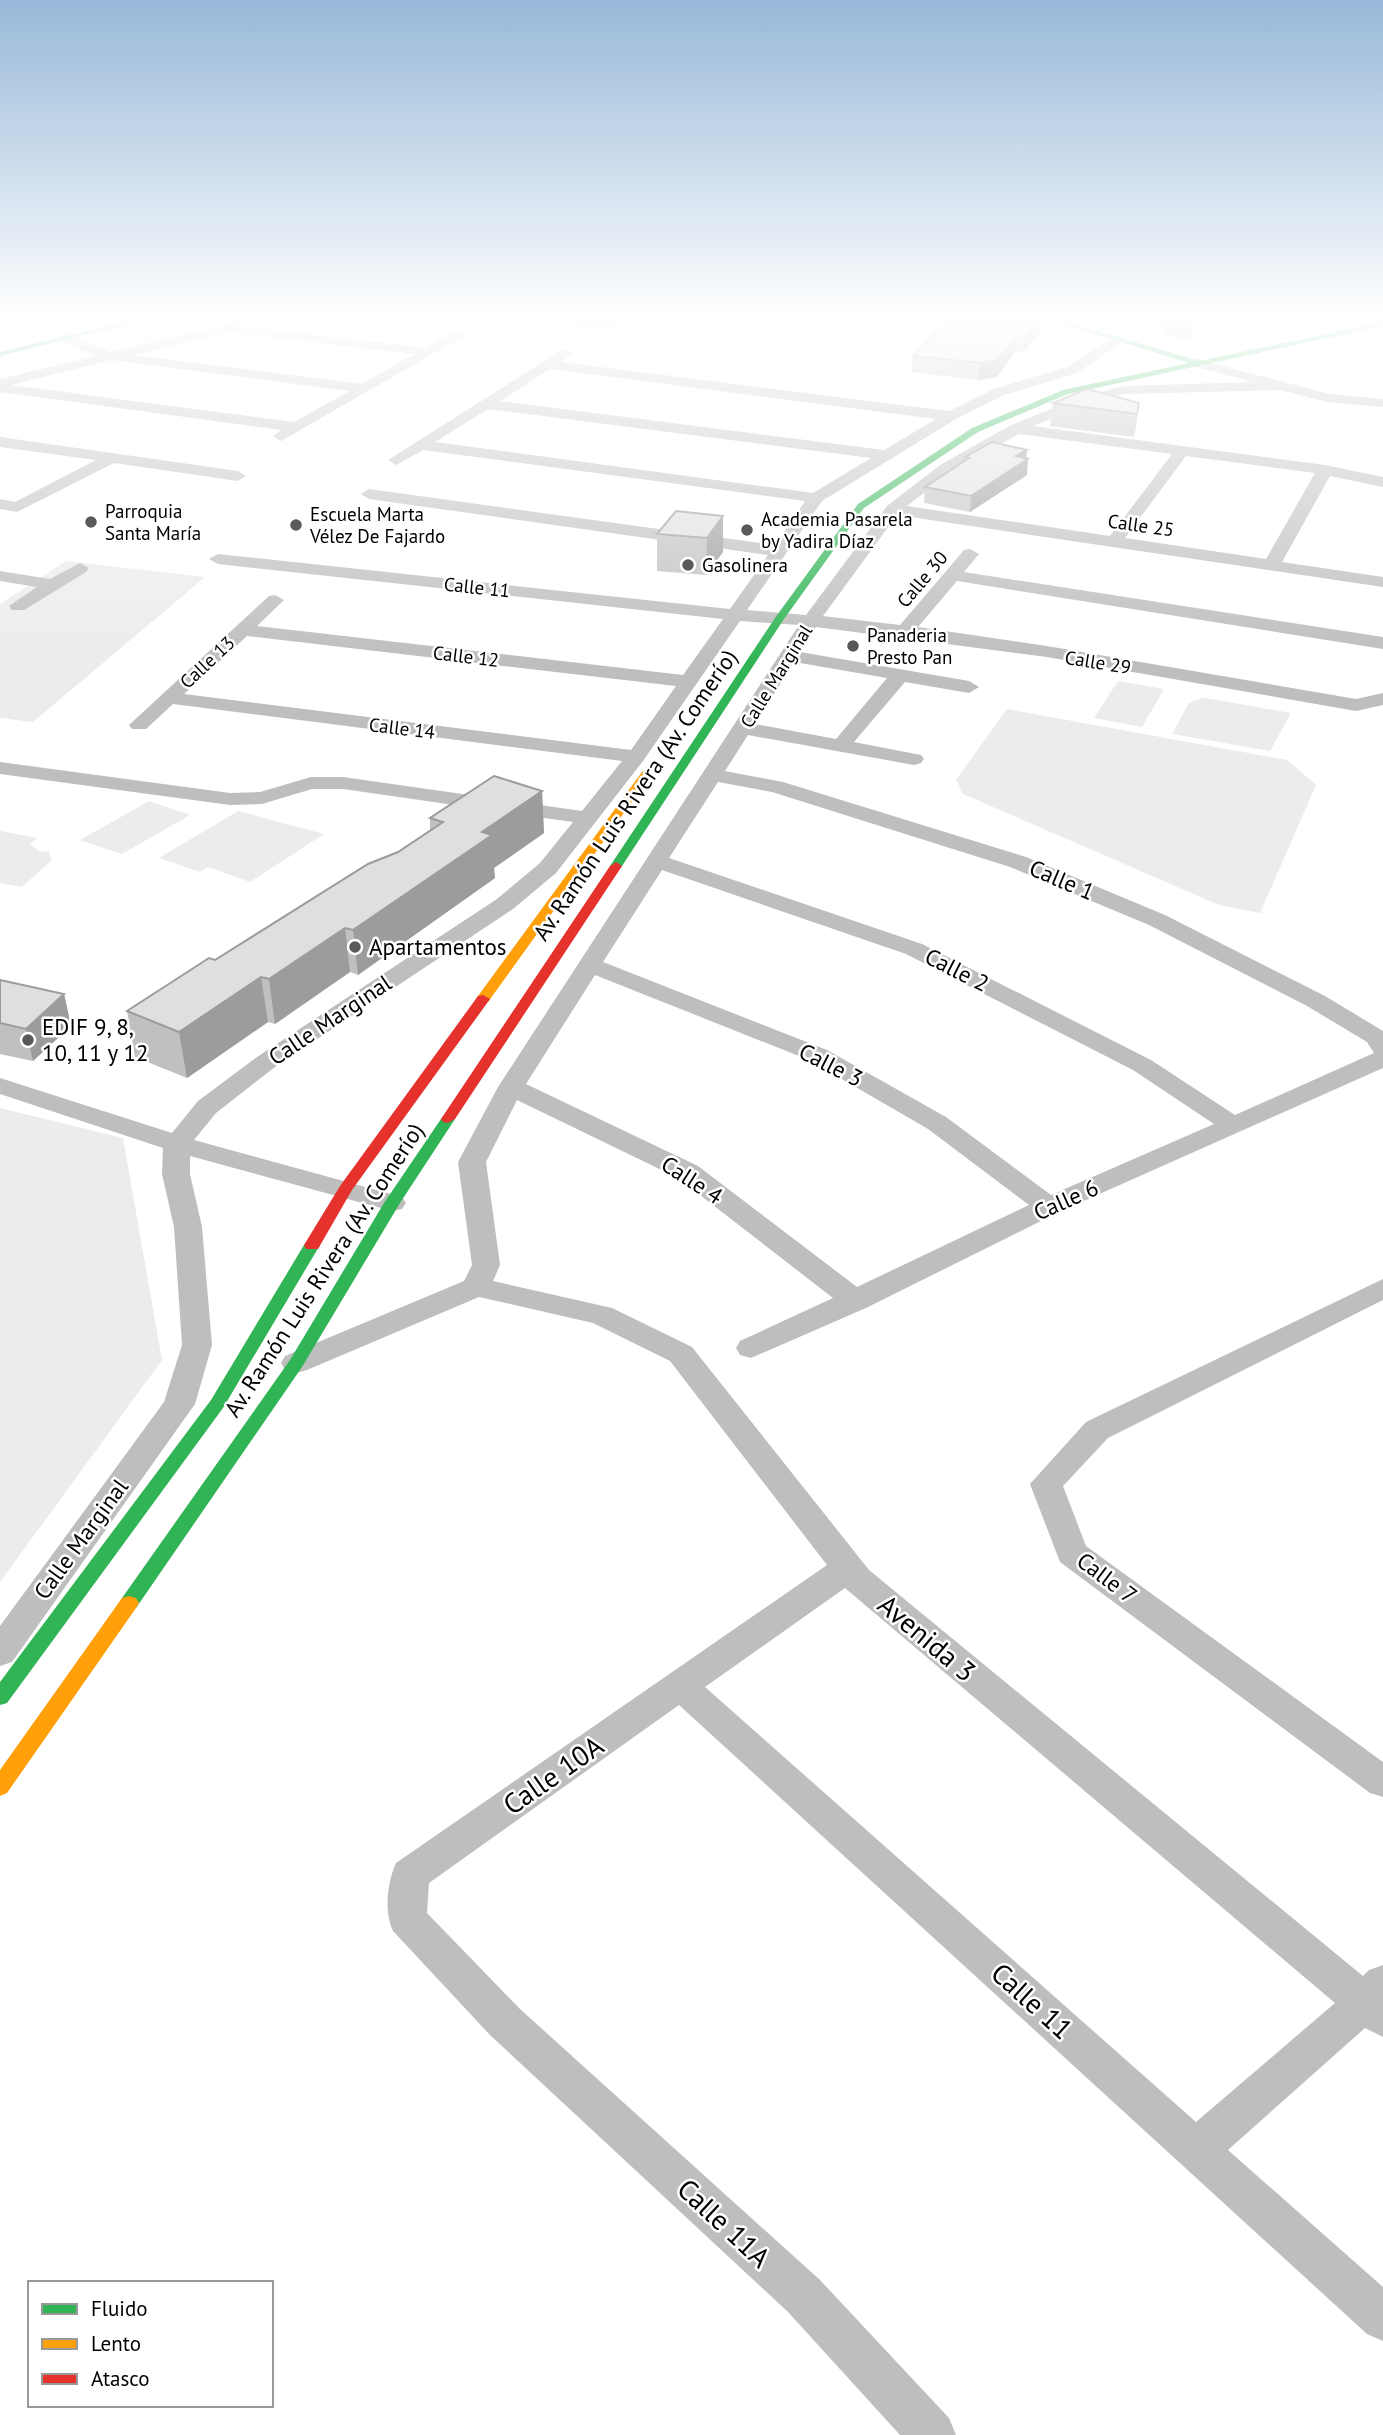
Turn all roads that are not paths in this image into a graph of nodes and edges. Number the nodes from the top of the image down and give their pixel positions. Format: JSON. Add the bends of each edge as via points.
{"nodes":[{"id":1,"x":283,"y":435,"type":"edge"},
{"id":2,"x":437,"y":435,"type":"edge"},
{"id":3,"x":725,"y":435,"type":"edge"},
{"id":4,"x":919,"y":435,"type":"edge"},
{"id":5,"x":944,"y":435,"type":"edge"},
{"id":6,"x":967,"y":435,"type":"edge"},
{"id":7,"x":1004,"y":435,"type":"edge"},
{"id":8,"x":1064,"y":435,"type":"edge"},
{"id":9,"x":0,"y":442,"type":"edge"},
{"id":10,"x":270,"y":443,"type":"dead end"},
{"id":11,"x":421,"y":445,"type":"junction"},
{"id":12,"x":1182,"y":451,"type":"junction"},
{"id":13,"x":884,"y":455,"type":"junction"},
{"id":14,"x":112,"y":458,"type":"junction"},
{"id":15,"x":396,"y":460,"type":"dead end"},
{"id":16,"x":236,"y":469,"type":"dead end"},
{"id":17,"x":1325,"y":470,"type":"junction"},
{"id":18,"x":1383,"y":482,"type":"edge"},
{"id":19,"x":369,"y":494,"type":"dead end"},
{"id":20,"x":816,"y":498,"type":"junction"},
{"id":21,"x":8,"y":505,"type":"edge"},
{"id":22,"x":893,"y":509,"type":"junction"},
{"id":23,"x":827,"y":525,"type":"dead end"},
{"id":24,"x":1114,"y":542,"type":"junction"},
{"id":25,"x":779,"y":551,"type":"junction"},
{"id":26,"x":970,"y":554,"type":"dead end"},
{"id":27,"x":218,"y":559,"type":"dead end"},
{"id":28,"x":1271,"y":566,"type":"junction"},
{"id":29,"x":80,"y":568,"type":"dead end"},
{"id":30,"x":953,"y":575,"type":"junction"},
{"id":31,"x":0,"y":576,"type":"edge"},
{"id":32,"x":1383,"y":582,"type":"edge"},
{"id":33,"x":51,"y":584,"type":"junction"},
{"id":34,"x":275,"y":600,"type":"dead end"},
{"id":35,"x":18,"y":606,"type":"dead end"},
{"id":36,"x":751,"y":616,"type":"junction"},
{"id":37,"x":780,"y":618,"type":"junction"},
{"id":38,"x":812,"y":619,"type":"junction"},
{"id":39,"x":242,"y":630,"type":"junction"},
{"id":40,"x":906,"y":630,"type":"junction"},
{"id":41,"x":1383,"y":643,"type":"edge"},
{"id":42,"x":790,"y":656,"type":"junction"},
{"id":43,"x":900,"y":675,"type":"junction"},
{"id":44,"x":690,"y":682,"type":"junction"},
{"id":45,"x":969,"y":687,"type":"dead end"},
{"id":46,"x":167,"y":698,"type":"junction"},
{"id":47,"x":1383,"y":699,"type":"edge"},
{"id":48,"x":139,"y":725,"type":"dead end"},
{"id":49,"x":744,"y":728,"type":"junction"},
{"id":50,"x":841,"y":745,"type":"junction"},
{"id":51,"x":914,"y":759,"type":"dead end"},
{"id":52,"x":645,"y":760,"type":"junction"},
{"id":53,"x":0,"y":768,"type":"edge"},
{"id":54,"x":714,"y":775,"type":"junction"},
{"id":55,"x":588,"y":818,"type":"junction"},
{"id":56,"x":657,"y":861,"type":"junction"},
{"id":57,"x":590,"y":965,"type":"junction"},
{"id":58,"x":1383,"y":1048,"type":"edge"},
{"id":59,"x":1383,"y":1058,"type":"edge"},
{"id":60,"x":0,"y":1086,"type":"edge"},
{"id":61,"x":511,"y":1087,"type":"junction"},
{"id":62,"x":1235,"y":1126,"type":"junction"},
{"id":63,"x":177,"y":1144,"type":"junction"},
{"id":64,"x":345,"y":1189,"type":"junction"},
{"id":65,"x":392,"y":1203,"type":"junction"},
{"id":66,"x":1049,"y":1207,"type":"junction"},
{"id":67,"x":476,"y":1287,"type":"junction"},
{"id":68,"x":1383,"y":1288,"type":"edge"},
{"id":69,"x":856,"y":1301,"type":"junction"},
{"id":70,"x":751,"y":1348,"type":"dead end"},
{"id":71,"x":296,"y":1363,"type":"junction"},
{"id":72,"x":848,"y":1569,"type":"junction"},
{"id":73,"x":0,"y":1653,"type":"edge"},
{"id":74,"x":680,"y":1685,"type":"junction"},
{"id":75,"x":0,"y":1697,"type":"edge"},
{"id":76,"x":1383,"y":1782,"type":"edge"},
{"id":77,"x":0,"y":1787,"type":"edge"},
{"id":78,"x":1377,"y":2002,"type":"edge"},
{"id":79,"x":505,"y":2022,"type":"joint"},
{"id":80,"x":1197,"y":2149,"type":"junction"},
{"id":81,"x":1383,"y":2318,"type":"edge"},
{"id":82,"x":932,"y":2435,"type":"edge"}],
"edges":[{"from":1,"to":10,"type":"street"},
{"from":2,"to":11,"type":"street"},
{"from":3,"to":13,"type":"street"},
{"from":4,"to":13,"type":"street","name":"Calle Marginal"},
{"from":5,"to":23,"type":"main road","via":[[849,500]]},
{"from":6,"to":37,"type":"main road","name":"Av. Ramón Luis Rivera (Av. Comerío)","via":[[861,506]]},
{"from":7,"to":22,"type":"street","name":"Calle Marginal","via":[[946,468]]},
{"from":8,"to":12,"type":"street"},
{"from":9,"to":14,"type":"street"},
{"from":11,"to":15,"type":"street"},
{"from":11,"to":20,"type":"street"},
{"from":12,"to":17,"type":"street"},
{"from":12,"to":24,"type":"street"},
{"from":13,"to":20,"type":"street","name":"Calle Marginal"},
{"from":14,"to":16,"type":"street","via":[[216,473]]},
{"from":14,"to":21,"type":"street"},
{"from":17,"to":18,"type":"street"},
{"from":17,"to":28,"type":"street"},
{"from":19,"to":25,"type":"street"},
{"from":20,"to":25,"type":"street","name":"Calle Marginal"},
{"from":22,"to":24,"type":"street","name":"Calle 25"},
{"from":22,"to":38,"type":"street","name":"Calle Marginal"},
{"from":24,"to":28,"type":"street","name":"Calle 25"},
{"from":25,"to":36,"type":"street","name":"Calle Marginal"},
{"from":26,"to":30,"type":"street","name":"Calle 30"},
{"from":27,"to":36,"type":"street","name":"Calle 11"},
{"from":28,"to":32,"type":"street","name":"Calle 25"},
{"from":29,"to":33,"type":"street"},
{"from":30,"to":40,"type":"street","name":"Calle 30"},
{"from":30,"to":41,"type":"street"},
{"from":31,"to":33,"type":"street"},
{"from":33,"to":35,"type":"street"},
{"from":34,"to":39,"type":"street","name":"Calle 13"},
{"from":36,"to":37,"type":"street","name":"Calle 11"},
{"from":36,"to":44,"type":"street","name":"Calle Marginal"},
{"from":37,"to":38,"type":"street","name":"Calle 29"},
{"from":37,"to":65,"type":"main road","name":"Av. Ramón Luis Rivera (Av. Comerío)"},
{"from":38,"to":40,"type":"street","name":"Calle 29"},
{"from":38,"to":42,"type":"street","name":"Calle Marginal"},
{"from":39,"to":44,"type":"street","name":"Calle 12"},
{"from":39,"to":46,"type":"street","name":"Calle 13"},
{"from":40,"to":47,"type":"street","name":"Calle 29","via":[[1356,705]]},
{"from":42,"to":43,"type":"street"},
{"from":42,"to":49,"type":"street","name":"Calle Marginal"},
{"from":43,"to":45,"type":"street"},
{"from":43,"to":50,"type":"street"},
{"from":44,"to":52,"type":"street","name":"Calle Marginal"},
{"from":46,"to":48,"type":"street","name":"Calle 13"},
{"from":46,"to":52,"type":"street","name":"Calle 14"},
{"from":49,"to":50,"type":"street"},
{"from":49,"to":54,"type":"street","name":"Calle Marginal"},
{"from":50,"to":51,"type":"street"},
{"from":52,"to":55,"type":"street","name":"Calle Marginal"},
{"from":52,"to":64,"type":"main road","name":"Av. Ramón Luis Rivera (Av. Comerío)"},
{"from":53,"to":55,"type":"street","via":[[230,799],[262,798],[311,783],[343,783]]},
{"from":54,"to":56,"type":"street","name":"Calle Marginal"},
{"from":54,"to":58,"type":"street","name":"Calle 1","via":[[776,786],[1018,862],[1169,926],[1316,1001],[1376,1037]]},
{"from":55,"to":63,"type":"street","name":"Calle Marginal","via":[[548,868],[505,904],[266,1062],[207,1107]]},
{"from":56,"to":57,"type":"street","name":"Calle Marginal"},
{"from":56,"to":62,"type":"street","name":"Calle 2","via":[[914,948],[1142,1065]]},
{"from":57,"to":61,"type":"street","name":"Calle Marginal"},
{"from":57,"to":66,"type":"street","name":"Calle 3","via":[[818,1055],[937,1123]]},
{"from":59,"to":62,"type":"street","name":"Calle 6"},
{"from":60,"to":63,"type":"street"},
{"from":61,"to":67,"type":"street","name":"Calle Marginal","via":[[472,1162],[486,1265]]},
{"from":61,"to":69,"type":"street","name":"Calle 4","via":[[688,1172]]},
{"from":62,"to":66,"type":"street","name":"Calle 6"},
{"from":63,"to":64,"type":"street"},
{"from":63,"to":73,"type":"street","name":"Calle Marginal","via":[[176,1174],[188,1227],[197,1345],[179,1404]]},
{"from":64,"to":65,"type":"street"},
{"from":64,"to":75,"type":"main road","name":"Av. Ramón Luis Rivera (Av. Comerío)","via":[[217,1404]]},
{"from":65,"to":71,"type":"main road","name":"Av. Ramón Luis Rivera (Av. Comerío)"},
{"from":66,"to":69,"type":"street","name":"Calle 6"},
{"from":67,"to":71,"type":"street"},
{"from":67,"to":72,"type":"street","name":"Avenida 3","via":[[602,1315],[681,1354]]},
{"from":68,"to":76,"type":"street","name":"Calle 7","via":[[1097,1430],[1046,1484],[1072,1552]]},
{"from":69,"to":70,"type":"street","name":"Calle 6"},
{"from":71,"to":77,"type":"main road","name":"Av. Ramón Luis Rivera (Av. Comerío)"},
{"from":72,"to":74,"type":"street","name":"Calle 10A"},
{"from":72,"to":78,"type":"street","name":"Avenida 3"},
{"from":74,"to":79,"type":"street","name":"Calle 10A","via":[[410,1875],[407,1919]]},
{"from":74,"to":80,"type":"street","name":"Calle 11"},
{"from":78,"to":80,"type":"street"},
{"from":79,"to":82,"type":"street","name":"Calle 11A","via":[[804,2296]]},
{"from":80,"to":81,"type":"street","name":"Calle 11"}]}
